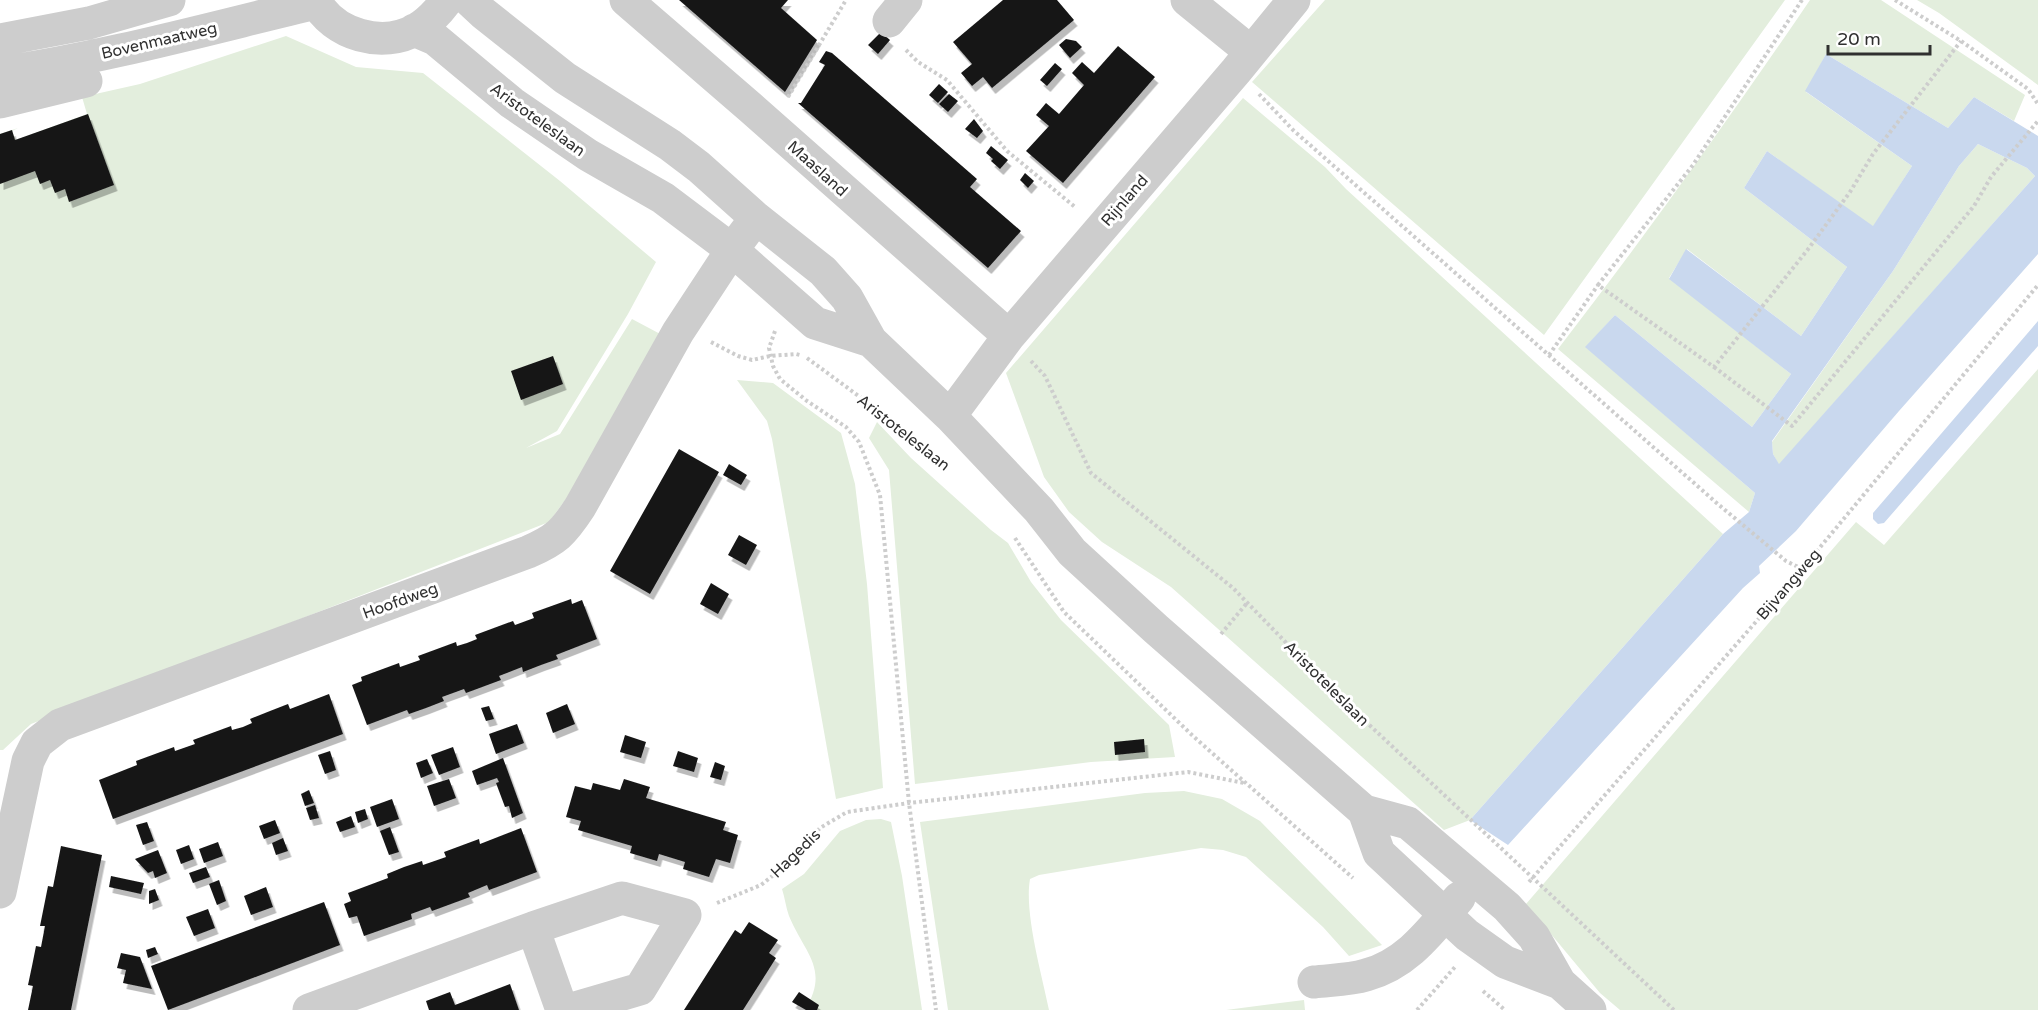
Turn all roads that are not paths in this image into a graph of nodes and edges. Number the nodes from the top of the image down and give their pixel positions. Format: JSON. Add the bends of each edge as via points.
{"nodes":[{"id":1,"x":169,"y":0,"type":"edge"},
{"id":2,"x":447,"y":0,"type":"edge"},
{"id":3,"x":470,"y":0,"type":"edge"},
{"id":4,"x":626,"y":0,"type":"edge"},
{"id":5,"x":1187,"y":0,"type":"edge"},
{"id":6,"x":1294,"y":0,"type":"edge"},
{"id":7,"x":316,"y":2,"type":"edge"},
{"id":8,"x":414,"y":30,"type":"junction"},
{"id":9,"x":0,"y":40,"type":"edge"},
{"id":10,"x":1244,"y":62,"type":"junction"},
{"id":11,"x":0,"y":73,"type":"edge"},
{"id":12,"x":86,"y":81,"type":"dead end"},
{"id":13,"x":0,"y":102,"type":"edge"},
{"id":14,"x":756,"y":218,"type":"junction"},
{"id":15,"x":732,"y":250,"type":"junction"},
{"id":16,"x":1009,"y":336,"type":"junction"},
{"id":17,"x":871,"y":341,"type":"junction"},
{"id":18,"x":950,"y":416,"type":"junction"},
{"id":19,"x":1364,"y":811,"type":"junction"},
{"id":20,"x":1474,"y":880,"type":"junction"},
{"id":21,"x":0,"y":892,"type":"edge"},
{"id":22,"x":1444,"y":914,"type":"junction"},
{"id":23,"x":533,"y":928,"type":"junction"},
{"id":24,"x":1314,"y":982,"type":"dead end"},
{"id":25,"x":1560,"y":983,"type":"junction"},
{"id":26,"x":309,"y":1010,"type":"edge"},
{"id":27,"x":562,"y":1010,"type":"edge"},
{"id":28,"x":568,"y":1010,"type":"edge"},
{"id":29,"x":1590,"y":1010,"type":"edge"}],
"edges":[{"from":1,"to":9,"type":"street","name":"Bovenmaatweg","via":[[89,23]]},
{"from":2,"to":8,"type":"street"},
{"from":3,"to":14,"type":"street","name":"Aristoteleslaan","via":[[565,78],[699,167]]},
{"from":4,"to":16,"type":"street","name":"Maasland"},
{"from":5,"to":10,"type":"street"},
{"from":6,"to":10,"type":"street","name":"Rijnland"},
{"from":7,"to":8,"type":"street","via":[[343,29],[360,36],[388,38]]},
{"from":7,"to":11,"type":"street","name":"Bovenmaatweg","via":[[125,49]]},
{"from":8,"to":15,"type":"street","name":"Aristoteleslaan","via":[[435,39],[512,103],[588,155],[663,198]]},
{"from":10,"to":16,"type":"street","name":"Rijnland"},
{"from":12,"to":13,"type":"street"},
{"from":14,"to":15,"type":"street","name":"Hoofdweg"},
{"from":14,"to":17,"type":"street","name":"Aristoteleslaan","via":[[823,271],[847,298]]},
{"from":15,"to":17,"type":"street","name":"Aristoteleslaan","via":[[815,323]]},
{"from":15,"to":21,"type":"street","name":"Hoofdweg","via":[[678,332],[580,507],[555,539],[51,730],[37,743],[25,770]]},
{"from":16,"to":18,"type":"street","name":"Rijnland"},
{"from":17,"to":18,"type":"street","name":"Aristoteleslaan"},
{"from":18,"to":19,"type":"street","name":"Aristoteleslaan","via":[[1039,510],[1072,552]]},
{"from":19,"to":20,"type":"street","name":"Aristoteleslaan","via":[[1408,823]]},
{"from":19,"to":22,"type":"street","name":"Aristoteleslaan","via":[[1380,853]]},
{"from":20,"to":22,"type":"street"},
{"from":20,"to":25,"type":"street","name":"Aristoteleslaan","via":[[1522,922]]},
{"from":22,"to":24,"type":"street","via":[[1412,951],[1381,970],[1365,976]]},
{"from":22,"to":25,"type":"street","name":"Aristoteleslaan","via":[[1476,943],[1505,962]]},
{"from":23,"to":26,"type":"street"},
{"from":23,"to":27,"type":"street"},
{"from":23,"to":28,"type":"street","via":[[622,898],[685,915],[640,990]]},
{"from":25,"to":29,"type":"street","name":"Aristoteleslaan"}]}
